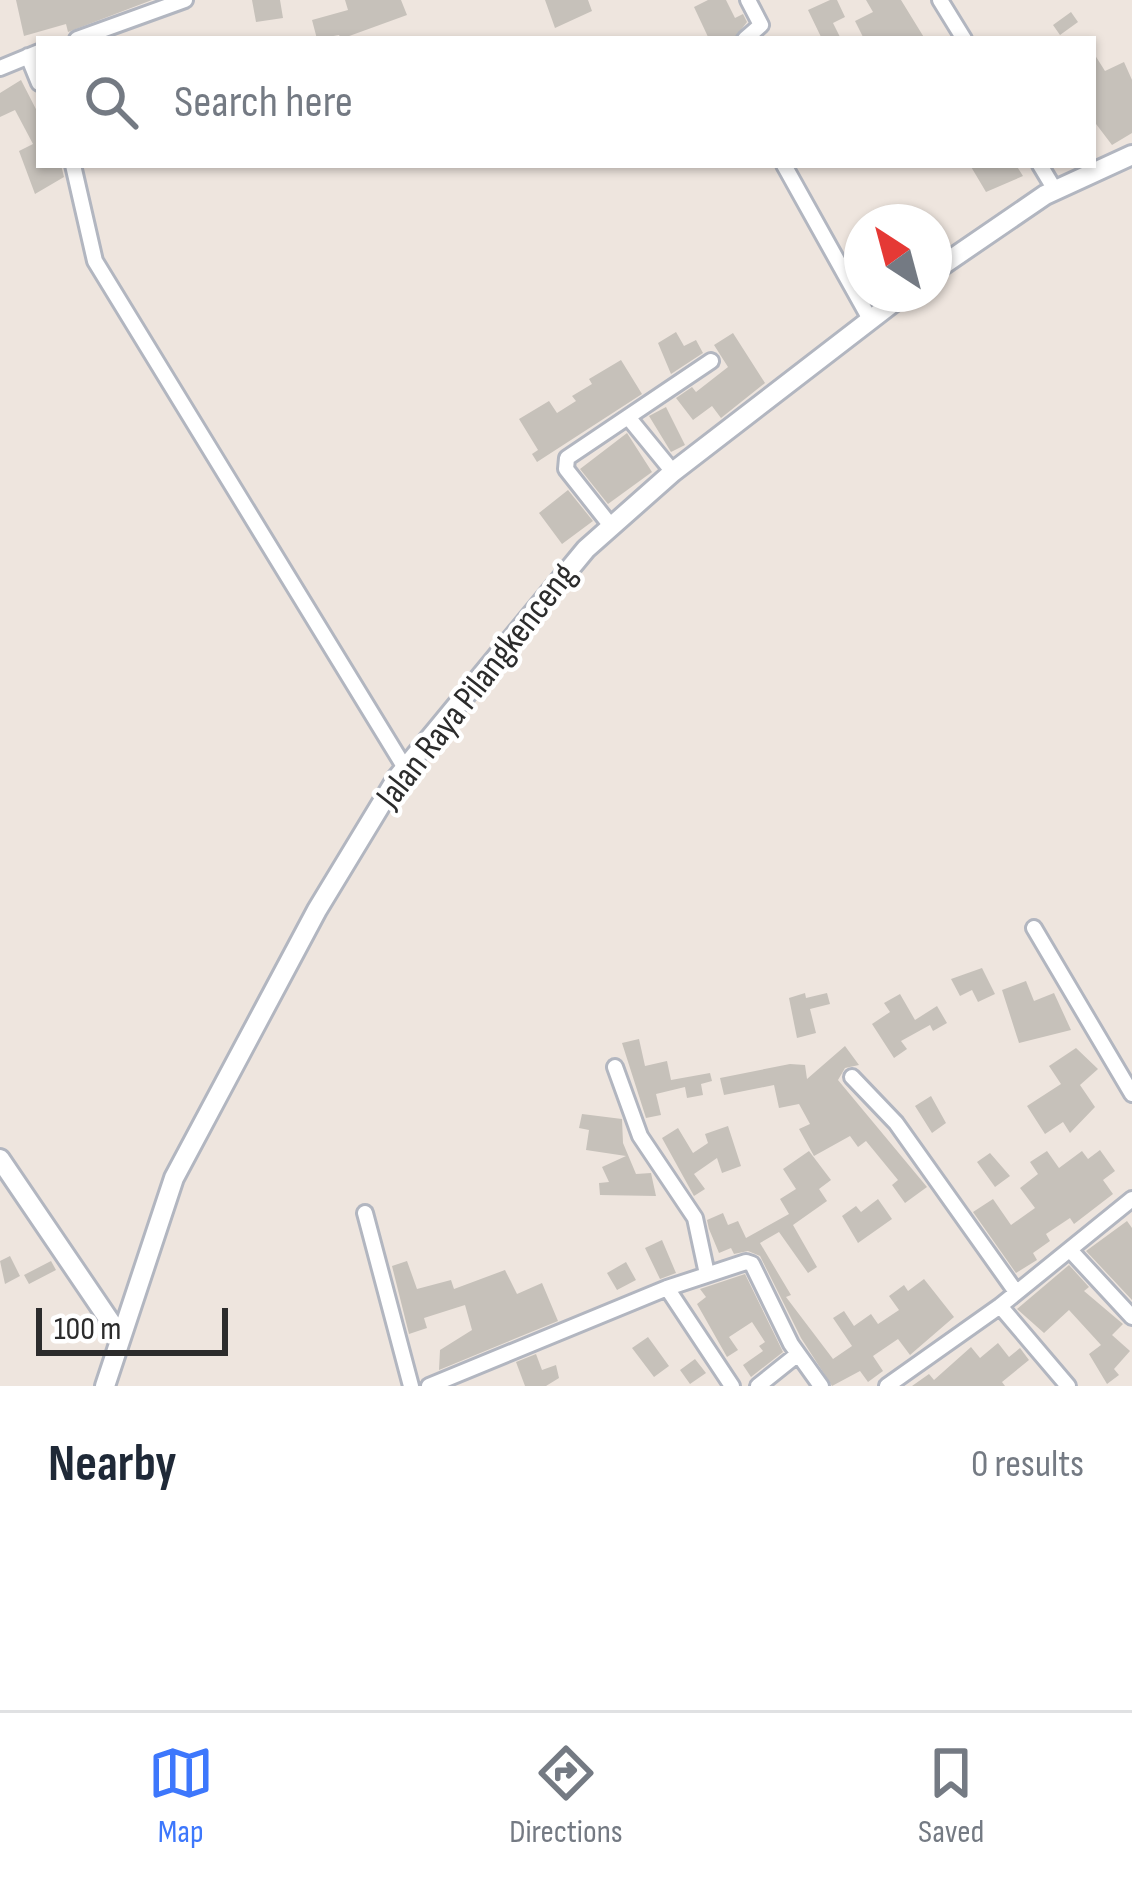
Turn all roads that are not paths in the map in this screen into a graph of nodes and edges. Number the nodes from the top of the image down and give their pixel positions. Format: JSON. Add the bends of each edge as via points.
{"nodes":[{"id":1,"x":185,"y":0,"type":"edge"},
{"id":2,"x":748,"y":0,"type":"edge"},
{"id":3,"x":940,"y":0,"type":"edge"},
{"id":4,"x":84,"y":36,"type":"edge"},
{"id":5,"x":748,"y":36,"type":"edge"},
{"id":6,"x":962,"y":36,"type":"edge"},
{"id":7,"x":34,"y":54,"type":"edge"},
{"id":8,"x":0,"y":68,"type":"edge"},
{"id":9,"x":1132,"y":154,"type":"edge"},
{"id":10,"x":74,"y":168,"type":"edge"},
{"id":11,"x":786,"y":168,"type":"edge"},
{"id":12,"x":1042,"y":168,"type":"edge"},
{"id":13,"x":1055,"y":190,"type":"junction"},
{"id":14,"x":952,"y":259,"type":"edge"},
{"id":15,"x":882,"y":312,"type":"edge"},
{"id":16,"x":871,"y":321,"type":"junction"},
{"id":17,"x":711,"y":362,"type":"dead end"},
{"id":18,"x":628,"y":417,"type":"junction"},
{"id":19,"x":673,"y":472,"type":"junction"},
{"id":20,"x":610,"y":526,"type":"junction"},
{"id":21,"x":404,"y":768,"type":"junction"},
{"id":22,"x":1034,"y":928,"type":"dead end"},
{"id":23,"x":616,"y":1066,"type":"dead end"},
{"id":24,"x":852,"y":1077,"type":"dead end"},
{"id":25,"x":1132,"y":1094,"type":"edge"},
{"id":26,"x":0,"y":1159,"type":"edge"},
{"id":27,"x":1132,"y":1199,"type":"edge"},
{"id":28,"x":365,"y":1213,"type":"dead end"},
{"id":29,"x":1070,"y":1250,"type":"junction"},
{"id":30,"x":707,"y":1274,"type":"junction"},
{"id":31,"x":667,"y":1288,"type":"junction"},
{"id":32,"x":1016,"y":1292,"type":"junction"},
{"id":33,"x":1000,"y":1306,"type":"junction"},
{"id":34,"x":1132,"y":1317,"type":"edge"},
{"id":35,"x":120,"y":1336,"type":"junction"},
{"id":36,"x":798,"y":1354,"type":"junction"},
{"id":37,"x":105,"y":1386,"type":"edge"},
{"id":38,"x":412,"y":1386,"type":"edge"},
{"id":39,"x":429,"y":1386,"type":"edge"},
{"id":40,"x":732,"y":1386,"type":"edge"},
{"id":41,"x":758,"y":1386,"type":"edge"},
{"id":42,"x":821,"y":1386,"type":"edge"},
{"id":43,"x":887,"y":1386,"type":"edge"},
{"id":44,"x":1068,"y":1386,"type":"edge"}],
"edges":[{"from":1,"to":4,"type":"street"},
{"from":2,"to":5,"type":"street","via":[[761,25]]},
{"from":3,"to":6,"type":"street"},
{"from":7,"to":8,"type":"street"},
{"from":9,"to":13,"type":"main road"},
{"from":10,"to":21,"type":"street","via":[[94,261]]},
{"from":11,"to":16,"type":"street"},
{"from":12,"to":13,"type":"street"},
{"from":13,"to":14,"type":"main road"},
{"from":15,"to":16,"type":"main road","name":"Jalan Raya Pilangkenceng"},
{"from":16,"to":19,"type":"main road","name":"Jalan Raya Pilangkenceng"},
{"from":17,"to":18,"type":"street"},
{"from":18,"to":19,"type":"street"},
{"from":18,"to":20,"type":"street","via":[[565,464]]},
{"from":19,"to":20,"type":"main road","name":"Jalan Raya Pilangkenceng"},
{"from":20,"to":21,"type":"main road","name":"Jalan Raya Pilangkenceng"},
{"from":21,"to":35,"type":"main road","name":"Jalan Raya Pilangkenceng","via":[[202,1120],[159,1214]]},
{"from":22,"to":25,"type":"street"},
{"from":23,"to":30,"type":"street","via":[[640,1136],[695,1218]]},
{"from":24,"to":32,"type":"street","via":[[896,1124]]},
{"from":26,"to":35,"type":"main road"},
{"from":27,"to":29,"type":"street"},
{"from":28,"to":38,"type":"street"},
{"from":29,"to":32,"type":"street"},
{"from":29,"to":34,"type":"street"},
{"from":30,"to":31,"type":"street"},
{"from":30,"to":36,"type":"street","via":[[752,1264]]},
{"from":31,"to":39,"type":"street"},
{"from":31,"to":40,"type":"street"},
{"from":32,"to":33,"type":"street"},
{"from":33,"to":43,"type":"street"},
{"from":33,"to":44,"type":"street"},
{"from":35,"to":37,"type":"main road","name":"Jalan Raya Pilangkenceng"},
{"from":36,"to":41,"type":"street"},
{"from":36,"to":42,"type":"street"}]}
